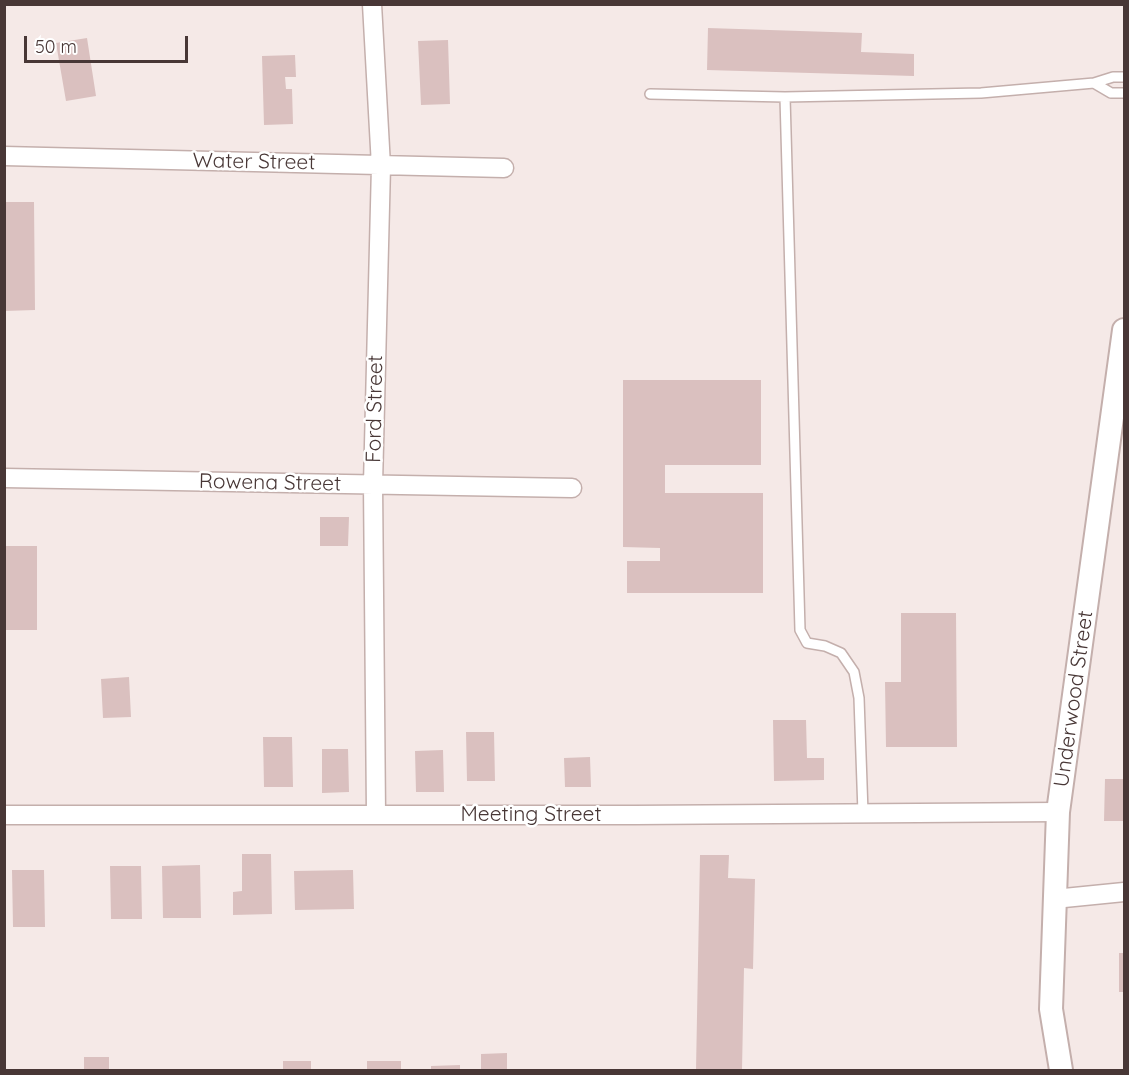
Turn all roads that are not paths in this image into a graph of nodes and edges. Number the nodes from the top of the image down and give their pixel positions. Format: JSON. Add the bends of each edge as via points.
{"nodes":[{"id":1,"x":372,"y":4,"type":"edge"},
{"id":2,"x":1125,"y":77,"type":"edge"},
{"id":3,"x":1094,"y":83,"type":"junction"},
{"id":4,"x":1125,"y":93,"type":"edge"},
{"id":5,"x":650,"y":94,"type":"dead end"},
{"id":6,"x":785,"y":97,"type":"junction"},
{"id":7,"x":4,"y":156,"type":"edge"},
{"id":8,"x":381,"y":166,"type":"junction"},
{"id":9,"x":504,"y":168,"type":"dead end"},
{"id":10,"x":1125,"y":330,"type":"edge"},
{"id":11,"x":4,"y":478,"type":"edge"},
{"id":12,"x":373,"y":484,"type":"junction"},
{"id":13,"x":572,"y":488,"type":"dead end"},
{"id":14,"x":1058,"y":812,"type":"junction"},
{"id":15,"x":863,"y":813,"type":"junction"},
{"id":16,"x":376,"y":814,"type":"junction"},
{"id":17,"x":4,"y":815,"type":"edge"},
{"id":18,"x":1125,"y":892,"type":"edge"},
{"id":19,"x":1054,"y":899,"type":"junction"},
{"id":20,"x":1061,"y":1071,"type":"edge"}],
"edges":[{"from":1,"to":8,"type":"street","name":"Ford Street"},
{"from":2,"to":3,"type":"lane"},
{"from":3,"to":4,"type":"lane","via":[[1111,93]]},
{"from":3,"to":6,"type":"lane","via":[[981,93]]},
{"from":5,"to":6,"type":"lane"},
{"from":6,"to":15,"type":"lane","via":[[800,630],[807,643],[841,653],[854,672],[859,698]]},
{"from":7,"to":8,"type":"street","name":"Water Street"},
{"from":8,"to":9,"type":"street","name":"Water Street"},
{"from":8,"to":12,"type":"street","name":"Ford Street"},
{"from":10,"to":14,"type":"street","name":"Underwood Street"},
{"from":11,"to":12,"type":"street","name":"Rowena Street"},
{"from":12,"to":13,"type":"street","name":"Rowena Street"},
{"from":12,"to":16,"type":"street","name":"Ford Street"},
{"from":14,"to":15,"type":"street","name":"Meeting Street"},
{"from":14,"to":19,"type":"street","name":"Underwood Street"},
{"from":15,"to":16,"type":"street","name":"Meeting Street"},
{"from":16,"to":17,"type":"street","name":"Meeting Street"},
{"from":18,"to":19,"type":"street"},
{"from":19,"to":20,"type":"street","name":"Underwood Street","via":[[1051,1009]]}]}
